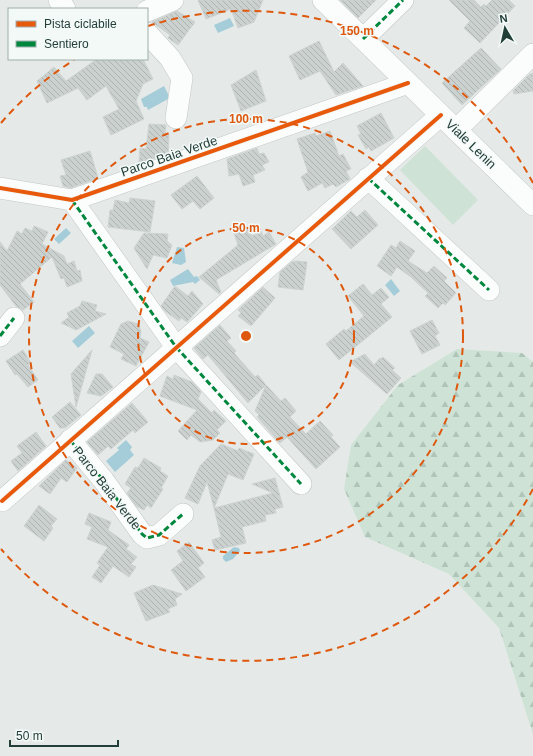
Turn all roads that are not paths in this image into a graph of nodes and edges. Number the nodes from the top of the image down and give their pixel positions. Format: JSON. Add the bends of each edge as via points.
{"nodes":[{"id":1,"x":173,"y":0,"type":"edge"},
{"id":2,"x":323,"y":0,"type":"edge"},
{"id":3,"x":403,"y":0,"type":"edge"},
{"id":4,"x":148,"y":11,"type":"edge"},
{"id":5,"x":148,"y":34,"type":"edge"},
{"id":6,"x":363,"y":39,"type":"junction"},
{"id":7,"x":533,"y":54,"type":"edge"},
{"id":8,"x":408,"y":83,"type":"junction"},
{"id":9,"x":441,"y":115,"type":"junction"},
{"id":10,"x":176,"y":118,"type":"dead end"},
{"id":11,"x":456,"y":130,"type":"junction"},
{"id":12,"x":368,"y":178,"type":"junction"},
{"id":13,"x":0,"y":188,"type":"edge"},
{"id":14,"x":72,"y":200,"type":"junction"},
{"id":15,"x":533,"y":205,"type":"edge"},
{"id":16,"x":489,"y":290,"type":"dead end"},
{"id":17,"x":14,"y":318,"type":"dead end"},
{"id":18,"x":0,"y":336,"type":"edge"},
{"id":19,"x":176,"y":347,"type":"junction"},
{"id":20,"x":70,"y":440,"type":"junction"},
{"id":21,"x":301,"y":484,"type":"dead end"},
{"id":22,"x":2,"y":501,"type":"dead end"},
{"id":23,"x":183,"y":514,"type":"dead end"}],
"edges":[{"from":1,"to":4,"type":"street"},
{"from":2,"to":6,"type":"street","name":"Viale Lenin"},
{"from":3,"to":6,"type":"street"},
{"from":5,"to":10,"type":"street","via":[[170,58],[182,78]]},
{"from":6,"to":8,"type":"street","name":"Viale Lenin"},
{"from":7,"to":11,"type":"street"},
{"from":8,"to":9,"type":"street","name":"Viale Lenin"},
{"from":8,"to":14,"type":"street","name":"Parco Baia Verde"},
{"from":9,"to":11,"type":"street","name":"Viale Lenin"},
{"from":9,"to":12,"type":"street","name":"Parco Baia Verde"},
{"from":11,"to":15,"type":"street","name":"Viale Lenin"},
{"from":12,"to":16,"type":"street"},
{"from":12,"to":19,"type":"street","name":"Parco Baia Verde"},
{"from":13,"to":14,"type":"street","name":"Parco Baia Verde"},
{"from":14,"to":19,"type":"street"},
{"from":17,"to":18,"type":"street"},
{"from":19,"to":20,"type":"street","name":"Parco Baia Verde"},
{"from":19,"to":21,"type":"street"},
{"from":20,"to":22,"type":"street","name":"Parco Baia Verde"},
{"from":20,"to":23,"type":"street","name":"Parco Baia Verde","via":[[147,538],[162,532]]}]}
